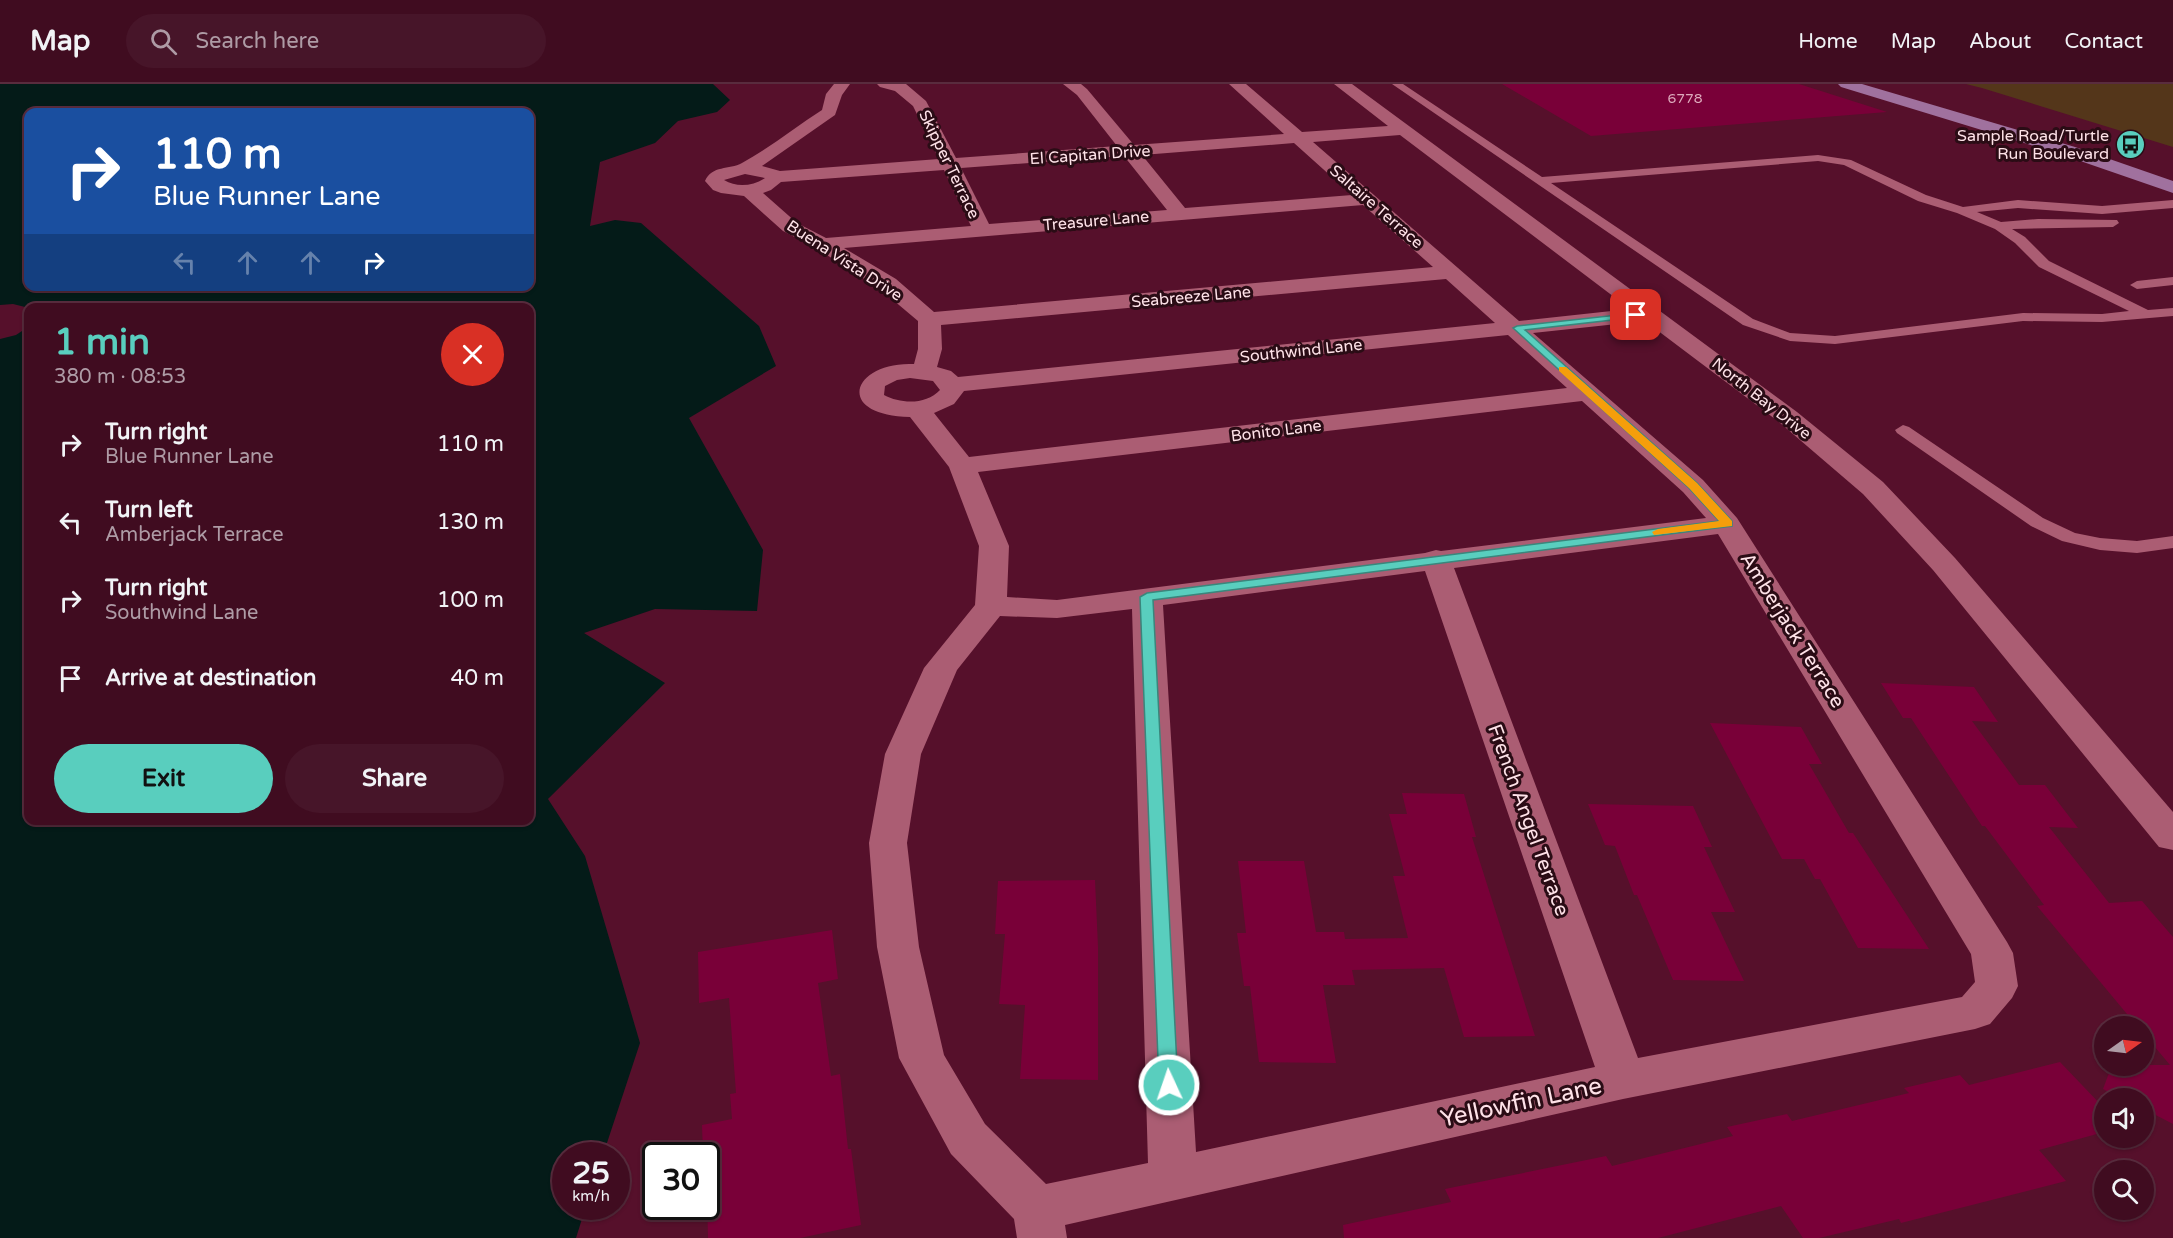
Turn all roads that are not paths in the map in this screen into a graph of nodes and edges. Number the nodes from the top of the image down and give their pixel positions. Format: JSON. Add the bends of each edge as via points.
{"nodes":[{"id":1,"x":842,"y":84,"type":"edge"},
{"id":2,"x":885,"y":84,"type":"edge"},
{"id":3,"x":1071,"y":84,"type":"edge"},
{"id":4,"x":1237,"y":84,"type":"edge"},
{"id":5,"x":1342,"y":84,"type":"edge"},
{"id":6,"x":1397,"y":84,"type":"edge"},
{"id":7,"x":1846,"y":84,"type":"edge"},
{"id":8,"x":1404,"y":130,"type":"junction"},
{"id":9,"x":1300,"y":138,"type":"junction"},
{"id":10,"x":1129,"y":151,"type":"junction"},
{"id":11,"x":949,"y":164,"type":"junction"},
{"id":12,"x":746,"y":179,"type":"junction"},
{"id":13,"x":1538,"y":181,"type":"junction"},
{"id":14,"x":2173,"y":187,"type":"edge"},
{"id":15,"x":1369,"y":199,"type":"junction"},
{"id":16,"x":2173,"y":204,"type":"edge"},
{"id":17,"x":1961,"y":210,"type":"junction"},
{"id":18,"x":1179,"y":213,"type":"junction"},
{"id":19,"x":2125,"y":222,"type":"dead end"},
{"id":20,"x":1999,"y":226,"type":"junction"},
{"id":21,"x":982,"y":229,"type":"junction"},
{"id":22,"x":824,"y":244,"type":"junction"},
{"id":23,"x":1452,"y":272,"type":"junction"},
{"id":24,"x":2173,"y":281,"type":"edge"},
{"id":25,"x":2137,"y":285,"type":"dead end"},
{"id":26,"x":2173,"y":312,"type":"edge"},
{"id":27,"x":1650,"y":314,"type":"junction"},
{"id":28,"x":2145,"y":314,"type":"junction"},
{"id":29,"x":929,"y":319,"type":"junction"},
{"id":30,"x":1517,"y":328,"type":"junction"},
{"id":31,"x":924,"y":372,"type":"junction"},
{"id":32,"x":952,"y":385,"type":"junction"},
{"id":33,"x":1589,"y":393,"type":"junction"},
{"id":34,"x":916,"y":408,"type":"junction"},
{"id":35,"x":1903,"y":430,"type":"dead end"},
{"id":36,"x":962,"y":466,"type":"junction"},
{"id":37,"x":1727,"y":524,"type":"junction"},
{"id":38,"x":2173,"y":542,"type":"edge"},
{"id":39,"x":1436,"y":559,"type":"junction"},
{"id":40,"x":1147,"y":597,"type":"junction"},
{"id":41,"x":991,"y":606,"type":"junction"},
{"id":42,"x":2123,"y":775,"type":"junction"},
{"id":43,"x":2173,"y":819,"type":"edge"},
{"id":44,"x":2173,"y":837,"type":"edge"},
{"id":45,"x":1997,"y":986,"type":"joint"},
{"id":46,"x":1623,"y":1080,"type":"junction"},
{"id":47,"x":1173,"y":1178,"type":"junction"},
{"id":48,"x":1039,"y":1223,"type":"edge"}],
"edges":[{"from":1,"to":12,"type":"street","via":[[834,94],[829,112]]},
{"from":2,"to":11,"type":"street","name":"Skipper Terrace","via":[[900,87],[920,104]]},
{"from":3,"to":10,"type":"street","via":[[1082,92]]},
{"from":4,"to":9,"type":"street","name":"Saltaire Terrace"},
{"from":5,"to":8,"type":"street","name":"North Bay Drive"},
{"from":6,"to":13,"type":"lane"},
{"from":7,"to":14,"type":"main road","via":[[2069,151]]},
{"from":8,"to":9,"type":"street","name":"El Capitan Drive"},
{"from":8,"to":27,"type":"street","name":"North Bay Drive"},
{"from":9,"to":10,"type":"street","name":"El Capitan Drive"},
{"from":9,"to":15,"type":"street","name":"Saltaire Terrace"},
{"from":10,"to":11,"type":"street","name":"El Capitan Drive"},
{"from":10,"to":18,"type":"street"},
{"from":11,"to":12,"type":"street","name":"El Capitan Drive","via":[[776,177],[769,172]]},
{"from":11,"to":21,"type":"street","name":"Skipper Terrace"},
{"from":12,"to":22,"type":"street","name":"Buena Vista Drive","via":[[790,227]]},
{"from":13,"to":17,"type":"lane","via":[[1833,159],[1922,198]]},
{"from":13,"to":28,"type":"lane","via":[[1748,322],[1786,338],[1835,340],[2023,317]]},
{"from":15,"to":18,"type":"street","name":"Treasure Lane"},
{"from":15,"to":23,"type":"street","name":"Saltaire Terrace"},
{"from":16,"to":17,"type":"lane","via":[[2102,210],[2018,204]]},
{"from":17,"to":20,"type":"lane"},
{"from":18,"to":21,"type":"street","name":"Treasure Lane"},
{"from":19,"to":20,"type":"lane"},
{"from":20,"to":28,"type":"lane","via":[[2044,264]]},
{"from":21,"to":22,"type":"street","name":"Treasure Lane"},
{"from":22,"to":29,"type":"street","name":"Buena Vista Drive","via":[[888,284]]},
{"from":23,"to":29,"type":"street","name":"Seabreeze Lane"},
{"from":23,"to":30,"type":"street","name":"Saltaire Terrace"},
{"from":24,"to":25,"type":"lane"},
{"from":26,"to":28,"type":"lane"},
{"from":27,"to":30,"type":"street","name":"Southwind Lane"},
{"from":27,"to":42,"type":"street","name":"North Bay Drive","via":[[1788,417],[1873,488],[1944,564]]},
{"from":29,"to":31,"type":"street","via":[[930,349]]},
{"from":30,"to":32,"type":"street","name":"Southwind Lane"},
{"from":30,"to":33,"type":"street","name":"Amberjack Terrace"},
{"from":31,"to":32,"type":"street","via":[[942,376]]},
{"from":31,"to":34,"type":"street","via":[[886,376],[876,381],[869,393],[872,399],[889,407]]},
{"from":32,"to":34,"type":"street","via":[[948,397]]},
{"from":33,"to":36,"type":"street","name":"Bonito Lane"},
{"from":33,"to":37,"type":"street","name":"Amberjack Terrace","via":[[1693,486]]},
{"from":34,"to":36,"type":"street"},
{"from":35,"to":38,"type":"lane","via":[[2037,522],[2069,537],[2137,547]]},
{"from":36,"to":41,"type":"street","via":[[994,546]]},
{"from":37,"to":39,"type":"street"},
{"from":37,"to":45,"type":"street","name":"Amberjack Terrace","via":[[1992,953]]},
{"from":39,"to":40,"type":"street"},
{"from":39,"to":46,"type":"street","name":"French Angel Terrace"},
{"from":40,"to":41,"type":"street","via":[[1057,609]]},
{"from":40,"to":47,"type":"street"},
{"from":41,"to":48,"type":"street","via":[[941,668],[903,754],[888,843],[898,947],[922,1058],[968,1139]]},
{"from":42,"to":43,"type":"street","name":"North Bay Drive"},
{"from":42,"to":44,"type":"street","name":"North Bay Drive"},
{"from":45,"to":46,"type":"street","name":"Yellowfin Lane","via":[[1975,1012]]},
{"from":46,"to":47,"type":"street","name":"Yellowfin Lane"},
{"from":47,"to":48,"type":"street","name":"Yellowfin Lane"}]}
